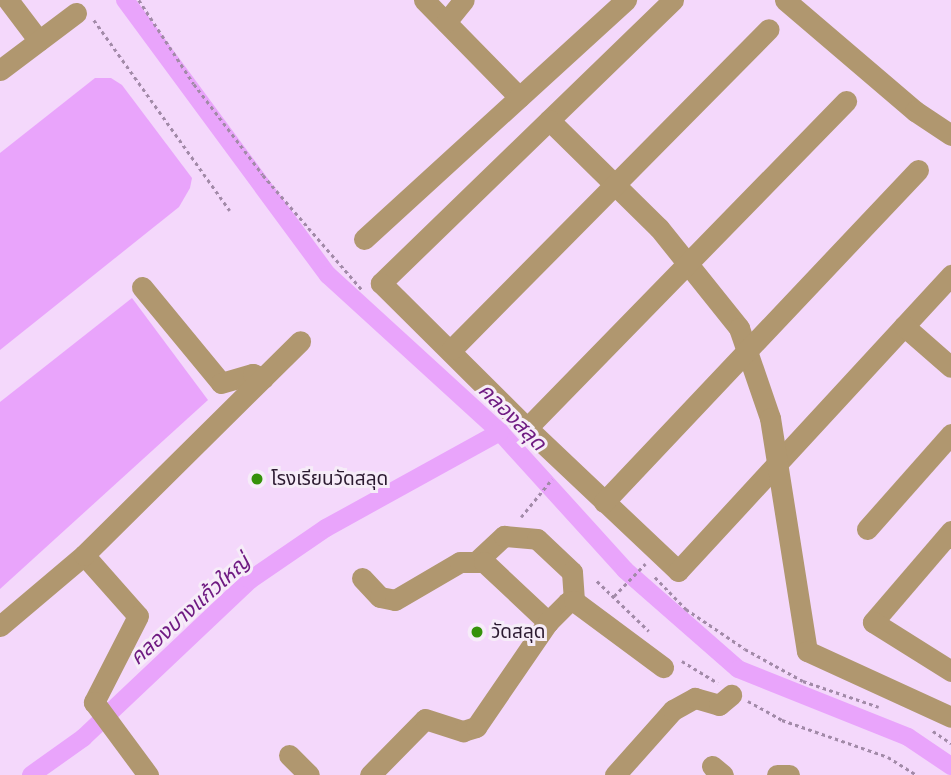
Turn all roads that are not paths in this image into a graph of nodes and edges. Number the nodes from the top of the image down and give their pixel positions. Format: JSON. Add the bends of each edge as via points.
{"nodes":[{"id":1,"x":8,"y":0,"type":"edge"},
{"id":2,"x":424,"y":0,"type":"edge"},
{"id":3,"x":464,"y":0,"type":"edge"},
{"id":4,"x":626,"y":0,"type":"edge"},
{"id":5,"x":673,"y":0,"type":"edge"},
{"id":6,"x":785,"y":0,"type":"edge"},
{"id":7,"x":82,"y":12,"type":"road end"},
{"id":8,"x":446,"y":22,"type":"junction"},
{"id":9,"x":769,"y":29,"type":"dead end"},
{"id":10,"x":39,"y":41,"type":"junction"},
{"id":11,"x":0,"y":70,"type":"edge"},
{"id":12,"x":519,"y":97,"type":"junction"},
{"id":13,"x":846,"y":101,"type":"dead end"},
{"id":14,"x":549,"y":120,"type":"junction"},
{"id":15,"x":951,"y":135,"type":"edge"},
{"id":16,"x":918,"y":170,"type":"dead end"},
{"id":17,"x":615,"y":184,"type":"junction"},
{"id":18,"x":364,"y":239,"type":"dead end"},
{"id":19,"x":688,"y":263,"type":"junction"},
{"id":20,"x":951,"y":275,"type":"edge"},
{"id":21,"x":142,"y":287,"type":"dead end"},
{"id":22,"x":904,"y":326,"type":"junction"},
{"id":23,"x":300,"y":341,"type":"dead end"},
{"id":24,"x":452,"y":349,"type":"junction"},
{"id":25,"x":748,"y":354,"type":"junction"},
{"id":26,"x":951,"y":367,"type":"edge"},
{"id":27,"x":263,"y":378,"type":"junction"},
{"id":28,"x":527,"y":428,"type":"junction"},
{"id":29,"x":951,"y":434,"type":"edge"},
{"id":30,"x":777,"y":462,"type":"junction"},
{"id":31,"x":604,"y":502,"type":"junction"},
{"id":32,"x":867,"y":529,"type":"dead end"},
{"id":33,"x":951,"y":531,"type":"edge"},
{"id":34,"x":84,"y":555,"type":"junction"},
{"id":35,"x":477,"y":561,"type":"junction"},
{"id":36,"x":362,"y":578,"type":"dead end"},
{"id":37,"x":574,"y":601,"type":"junction"},
{"id":38,"x":548,"y":622,"type":"junction"},
{"id":39,"x":0,"y":625,"type":"edge"},
{"id":40,"x":663,"y":667,"type":"dead end"},
{"id":41,"x":951,"y":671,"type":"edge"},
{"id":42,"x":731,"y":695,"type":"dead end"},
{"id":43,"x":951,"y":717,"type":"edge"},
{"id":44,"x":289,"y":755,"type":"dead end"},
{"id":45,"x":148,"y":775,"type":"edge"},
{"id":46,"x":309,"y":775,"type":"edge"},
{"id":47,"x":370,"y":775,"type":"edge"},
{"id":48,"x":615,"y":775,"type":"edge"},
{"id":49,"x":777,"y":775,"type":"edge"},
{"id":50,"x":789,"y":775,"type":"edge"}],
"edges":[{"from":1,"to":10,"type":"street"},
{"from":2,"to":8,"type":"street"},
{"from":3,"to":8,"type":"street"},
{"from":4,"to":12,"type":"street"},
{"from":5,"to":14,"type":"street"},
{"from":6,"to":15,"type":"street","via":[[915,111]]},
{"from":7,"to":10,"type":"street"},
{"from":8,"to":12,"type":"street"},
{"from":9,"to":17,"type":"street"},
{"from":10,"to":11,"type":"street"},
{"from":12,"to":18,"type":"street"},
{"from":13,"to":19,"type":"street"},
{"from":14,"to":17,"type":"street"},
{"from":14,"to":24,"type":"street","via":[[381,283]]},
{"from":16,"to":25,"type":"street"},
{"from":17,"to":19,"type":"street"},
{"from":17,"to":24,"type":"street"},
{"from":19,"to":25,"type":"street","via":[[739,328]]},
{"from":19,"to":28,"type":"street"},
{"from":20,"to":22,"type":"street"},
{"from":21,"to":27,"type":"street","via":[[222,383],[253,374]]},
{"from":22,"to":26,"type":"street"},
{"from":22,"to":30,"type":"street"},
{"from":23,"to":27,"type":"street"},
{"from":24,"to":28,"type":"street"},
{"from":25,"to":30,"type":"street","via":[[770,418]]},
{"from":25,"to":31,"type":"street"},
{"from":27,"to":34,"type":"street"},
{"from":28,"to":31,"type":"street"},
{"from":29,"to":32,"type":"street"},
{"from":30,"to":31,"type":"street","via":[[678,571]]},
{"from":30,"to":43,"type":"street","via":[[807,651]]},
{"from":33,"to":41,"type":"street","via":[[873,622]]},
{"from":34,"to":39,"type":"street"},
{"from":34,"to":45,"type":"street","via":[[138,616],[94,702]]},
{"from":35,"to":36,"type":"street","via":[[460,562],[395,600],[380,597]]},
{"from":35,"to":37,"type":"street","via":[[504,536],[537,539],[572,572]]},
{"from":35,"to":38,"type":"street","via":[[493,569]]},
{"from":37,"to":38,"type":"street"},
{"from":37,"to":40,"type":"street"},
{"from":38,"to":47,"type":"street","via":[[476,727],[463,730],[425,719]]},
{"from":42,"to":48,"type":"street","via":[[719,705],[695,698],[673,710]]},
{"from":44,"to":46,"type":"street"},
{"from":49,"to":50,"type":"street"}]}
